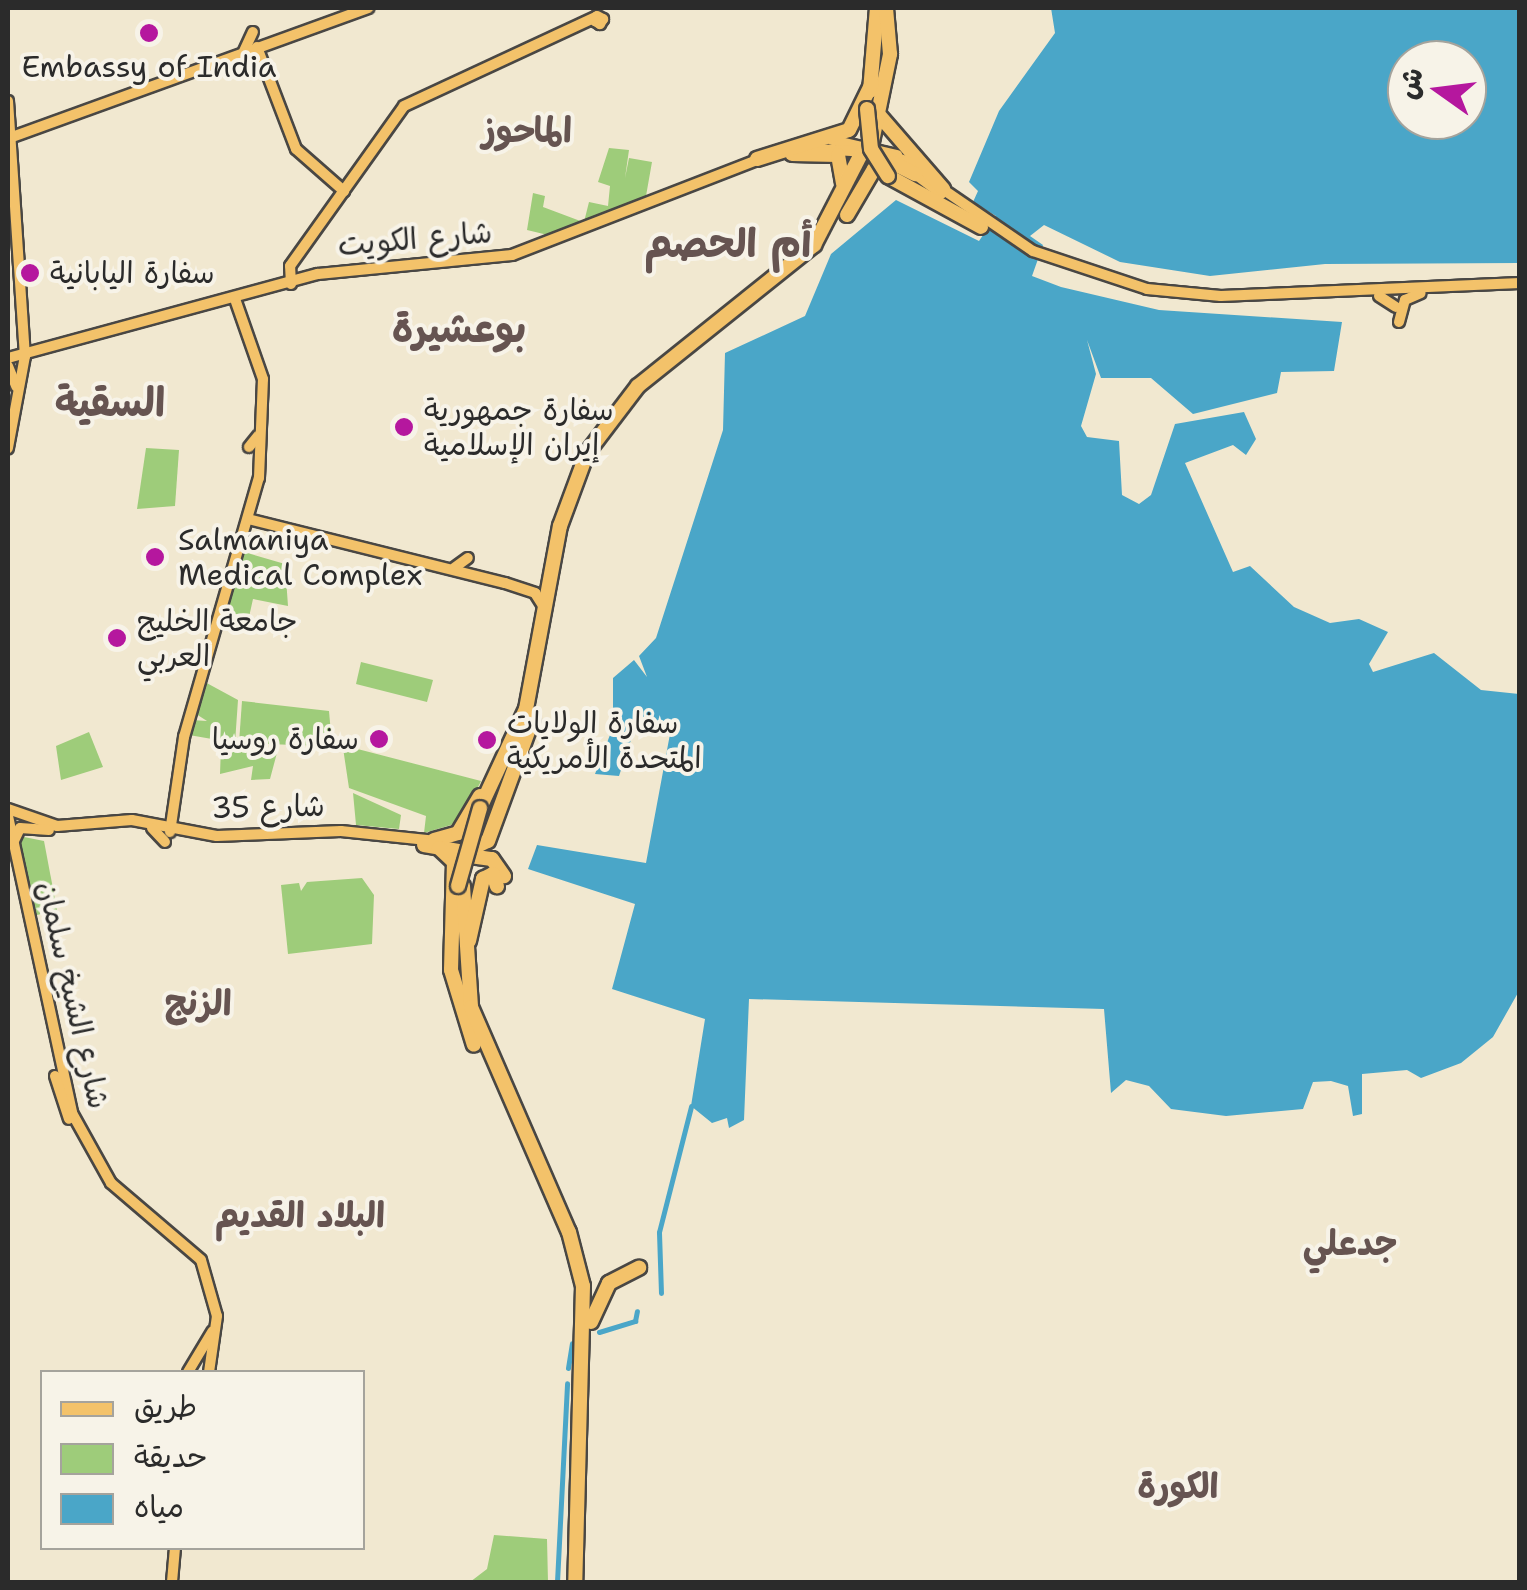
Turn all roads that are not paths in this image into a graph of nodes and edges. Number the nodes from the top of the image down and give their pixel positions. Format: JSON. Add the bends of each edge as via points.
{"nodes":[{"id":1,"x":355,"y":8,"type":"edge"},
{"id":2,"x":368,"y":8,"type":"edge"},
{"id":3,"x":882,"y":8,"type":"edge"},
{"id":4,"x":597,"y":15,"type":"edge"},
{"id":5,"x":253,"y":32,"type":"dead end"},
{"id":6,"x":275,"y":44,"type":"junction"},
{"id":7,"x":259,"y":48,"type":"junction"},
{"id":8,"x":244,"y":51,"type":"junction"},
{"id":9,"x":266,"y":65,"type":"junction"},
{"id":10,"x":872,"y":83,"type":"junction"},
{"id":11,"x":8,"y":101,"type":"edge"},
{"id":12,"x":880,"y":102,"type":"junction"},
{"id":13,"x":16,"y":134,"type":"edge"},
{"id":14,"x":866,"y":145,"type":"junction"},
{"id":15,"x":792,"y":154,"type":"junction"},
{"id":16,"x":300,"y":157,"type":"junction"},
{"id":17,"x":758,"y":159,"type":"junction"},
{"id":18,"x":912,"y":169,"type":"junction"},
{"id":19,"x":682,"y":186,"type":"junction"},
{"id":20,"x":343,"y":188,"type":"junction"},
{"id":21,"x":942,"y":189,"type":"junction"},
{"id":22,"x":650,"y":197,"type":"junction"},
{"id":23,"x":842,"y":209,"type":"junction"},
{"id":24,"x":983,"y":224,"type":"junction"},
{"id":25,"x":1042,"y":259,"type":"junction"},
{"id":26,"x":802,"y":262,"type":"junction"},
{"id":27,"x":484,"y":264,"type":"junction"},
{"id":28,"x":460,"y":267,"type":"junction"},
{"id":29,"x":290,"y":279,"type":"junction"},
{"id":30,"x":1520,"y":286,"type":"edge"},
{"id":31,"x":1421,"y":293,"type":"junction"},
{"id":32,"x":1379,"y":296,"type":"junction"},
{"id":33,"x":239,"y":300,"type":"junction"},
{"id":34,"x":1396,"y":306,"type":"dead end"},
{"id":35,"x":1399,"y":322,"type":"dead end"},
{"id":36,"x":23,"y":337,"type":"junction"},
{"id":37,"x":29,"y":353,"type":"junction"},
{"id":38,"x":8,"y":362,"type":"edge"},
{"id":39,"x":14,"y":406,"type":"junction"},
{"id":40,"x":258,"y":436,"type":"junction"},
{"id":41,"x":8,"y":438,"type":"edge"},
{"id":42,"x":8,"y":448,"type":"edge"},
{"id":43,"x":257,"y":462,"type":"junction"},
{"id":44,"x":253,"y":502,"type":"junction"},
{"id":45,"x":249,"y":521,"type":"junction"},
{"id":46,"x":344,"y":549,"type":"junction"},
{"id":47,"x":554,"y":566,"type":"junction"},
{"id":48,"x":454,"y":568,"type":"junction"},
{"id":49,"x":484,"y":574,"type":"junction"},
{"id":50,"x":543,"y":622,"type":"junction"},
{"id":51,"x":486,"y":806,"type":"junction"},
{"id":52,"x":8,"y":810,"type":"edge"},
{"id":53,"x":466,"y":822,"type":"junction"},
{"id":54,"x":152,"y":826,"type":"junction"},
{"id":55,"x":48,"y":830,"type":"junction"},
{"id":56,"x":172,"y":830,"type":"junction"},
{"id":57,"x":493,"y":831,"type":"junction"},
{"id":58,"x":11,"y":843,"type":"edge"},
{"id":59,"x":432,"y":844,"type":"junction"},
{"id":60,"x":468,"y":853,"type":"junction"},
{"id":61,"x":500,"y":875,"type":"junction"},
{"id":62,"x":458,"y":885,"type":"junction"},
{"id":63,"x":477,"y":896,"type":"junction"},
{"id":64,"x":450,"y":901,"type":"junction"},
{"id":65,"x":52,"y":999,"type":"junction"},
{"id":66,"x":485,"y":1056,"type":"junction"},
{"id":67,"x":74,"y":1120,"type":"junction"},
{"id":68,"x":639,"y":1268,"type":"dead end"},
{"id":69,"x":604,"y":1270,"type":"dead end"},
{"id":70,"x":602,"y":1292,"type":"junction"},
{"id":71,"x":212,"y":1330,"type":"junction"},
{"id":72,"x":587,"y":1368,"type":"junction"},
{"id":73,"x":189,"y":1370,"type":"edge"},
{"id":74,"x":207,"y":1370,"type":"edge"},
{"id":75,"x":207,"y":1370,"type":"edge"},
{"id":76,"x":171,"y":1550,"type":"edge"},
{"id":77,"x":168,"y":1582,"type":"edge"},
{"id":78,"x":571,"y":1582,"type":"edge"}],
"edges":[{"from":1,"to":7,"type":"main road"},
{"from":2,"to":6,"type":"main road"},
{"from":3,"to":10,"type":"highway"},
{"from":3,"to":12,"type":"highway"},
{"from":3,"to":14,"type":"highway","via":[[882,57]]},
{"from":4,"to":20,"type":"main road","via":[[451,80],[408,107]]},
{"from":5,"to":8,"type":"main road"},
{"from":6,"to":7,"type":"main road"},
{"from":6,"to":9,"type":"main road"},
{"from":7,"to":8,"type":"main road"},
{"from":7,"to":9,"type":"main road"},
{"from":7,"to":13,"type":"main road"},
{"from":8,"to":13,"type":"main road"},
{"from":9,"to":16,"type":"main road"},
{"from":10,"to":17,"type":"highway","via":[[857,122],[829,138]]},
{"from":10,"to":24,"type":"highway","bridge":true,"via":[[873,154],[921,198]]},
{"from":11,"to":13,"type":"main road"},
{"from":12,"to":14,"type":"highway"},
{"from":12,"to":21,"type":"highway","via":[[884,130]]},
{"from":13,"to":36,"type":"main road"},
{"from":13,"to":37,"type":"main road"},
{"from":14,"to":15,"type":"highway"},
{"from":14,"to":17,"type":"main road","name":"شارع الكويت","via":[[822,141]]},
{"from":14,"to":18,"type":"highway"},
{"from":14,"to":23,"type":"highway"},
{"from":14,"to":26,"type":"highway","via":[[846,208]]},
{"from":15,"to":23,"type":"highway","via":[[842,158]]},
{"from":15,"to":27,"type":"main road","name":"شارع الكويت"},
{"from":16,"to":20,"type":"main road"},
{"from":16,"to":20,"type":"main road"},
{"from":17,"to":19,"type":"main road","name":"شارع الكويت"},
{"from":18,"to":21,"type":"main road"},
{"from":18,"to":23,"type":"highway","via":[[878,166]]},
{"from":18,"to":24,"type":"main road"},
{"from":19,"to":22,"type":"main road","name":"شارع الكويت"},
{"from":19,"to":22,"type":"main road","via":[[662,180]]},
{"from":20,"to":29,"type":"main road"},
{"from":21,"to":24,"type":"main road"},
{"from":22,"to":29,"type":"main road","name":"شارع الكويت","via":[[498,258]]},
{"from":23,"to":26,"type":"highway"},
{"from":24,"to":25,"type":"main road"},
{"from":25,"to":30,"type":"main road","via":[[1127,285],[1201,295]]},
{"from":25,"to":32,"type":"main road","via":[[1179,300]]},
{"from":26,"to":47,"type":"highway","via":[[610,416],[570,491]]},
{"from":26,"to":51,"type":"highway","via":[[652,382],[603,438],[568,518],[540,674]]},
{"from":27,"to":28,"type":"main road","name":"شارع الكويت"},
{"from":27,"to":28,"type":"main road","via":[[473,274]]},
{"from":28,"to":29,"type":"main road","name":"شارع الكويت"},
{"from":29,"to":33,"type":"main road","name":"شارع الكويت"},
{"from":30,"to":31,"type":"main road"},
{"from":31,"to":32,"type":"main road"},
{"from":31,"to":35,"type":"main road","via":[[1404,300]]},
{"from":32,"to":34,"type":"main road"},
{"from":33,"to":37,"type":"main road","name":"شارع الكويت"},
{"from":33,"to":40,"type":"main road","via":[[258,372]]},
{"from":33,"to":44,"type":"main road","via":[[263,380]]},
{"from":36,"to":37,"type":"main road"},
{"from":36,"to":37,"type":"main road"},
{"from":37,"to":38,"type":"main road","name":"شارع الكويت"},
{"from":37,"to":39,"type":"main road"},
{"from":37,"to":42,"type":"main road"},
{"from":38,"to":39,"type":"main road","via":[[17,377]]},
{"from":39,"to":41,"type":"main road"},
{"from":40,"to":43,"type":"main road"},
{"from":40,"to":43,"type":"main road","via":[[249,448]]},
{"from":43,"to":44,"type":"main road"},
{"from":44,"to":45,"type":"main road"},
{"from":44,"to":45,"type":"main road"},
{"from":45,"to":46,"type":"main road"},
{"from":45,"to":56,"type":"main road","via":[[181,726]]},
{"from":46,"to":48,"type":"main road"},
{"from":46,"to":50,"type":"main road","via":[[535,592]]},
{"from":47,"to":49,"type":"main road","via":[[535,586]]},
{"from":47,"to":50,"type":"highway"},
{"from":48,"to":49,"type":"main road"},
{"from":48,"to":49,"type":"main road","via":[[470,560]]},
{"from":50,"to":51,"type":"highway","via":[[531,687]]},
{"from":51,"to":53,"type":"highway"},
{"from":51,"to":57,"type":"highway"},
{"from":51,"to":62,"type":"highway","bridge":true},
{"from":52,"to":54,"type":"main road","name":"شارع 35","via":[[38,820]]},
{"from":52,"to":55,"type":"main road","name":"شارع 35"},
{"from":52,"to":58,"type":"main road","name":"شارع الشيخ سلمان"},
{"from":53,"to":59,"type":"highway"},
{"from":53,"to":60,"type":"highway"},
{"from":54,"to":55,"type":"main road","name":"شارع 35"},
{"from":54,"to":56,"type":"main road"},
{"from":54,"to":56,"type":"main road","name":"شارع 35"},
{"from":55,"to":58,"type":"main road","via":[[20,828]]},
{"from":56,"to":59,"type":"main road","name":"شارع 35"},
{"from":57,"to":60,"type":"highway"},
{"from":57,"to":61,"type":"highway"},
{"from":58,"to":65,"type":"main road","name":"شارع الشيخ سلمان"},
{"from":58,"to":65,"type":"main road","name":"شارع الشيخ سلمان"},
{"from":59,"to":60,"type":"highway"},
{"from":59,"to":62,"type":"highway","via":[[453,858]]},
{"from":60,"to":61,"type":"highway","via":[[492,859]]},
{"from":60,"to":62,"type":"highway"},
{"from":60,"to":63,"type":"highway"},
{"from":61,"to":63,"type":"highway","via":[[488,874]]},
{"from":62,"to":64,"type":"highway"},
{"from":62,"to":66,"type":"highway","via":[[460,985]]},
{"from":63,"to":64,"type":"highway","via":[[466,880]]},
{"from":63,"to":66,"type":"highway","via":[[470,976]]},
{"from":64,"to":66,"type":"highway","via":[[451,970]]},
{"from":65,"to":67,"type":"main road","name":"شارع الشيخ سلمان","via":[[60,1085]]},
{"from":66,"to":72,"type":"highway","via":[[569,1232]]},
{"from":66,"to":78,"type":"highway","via":[[562,1234],[576,1287]]},
{"from":67,"to":71,"type":"main road","name":"شارع الشيخ سلمان","via":[[79,1145],[119,1197],[191,1252]]},
{"from":67,"to":74,"type":"main road","name":"شارع الشيخ سلمان","via":[[112,1183],[201,1260],[216,1316]]},
{"from":68,"to":70,"type":"highway"},
{"from":69,"to":70,"type":"highway"},
{"from":70,"to":72,"type":"highway"},
{"from":71,"to":73,"type":"main road"},
{"from":71,"to":75,"type":"main road","name":"شارع الشيخ سلمان"},
{"from":72,"to":78,"type":"highway"},
{"from":76,"to":77,"type":"main road"}]}
